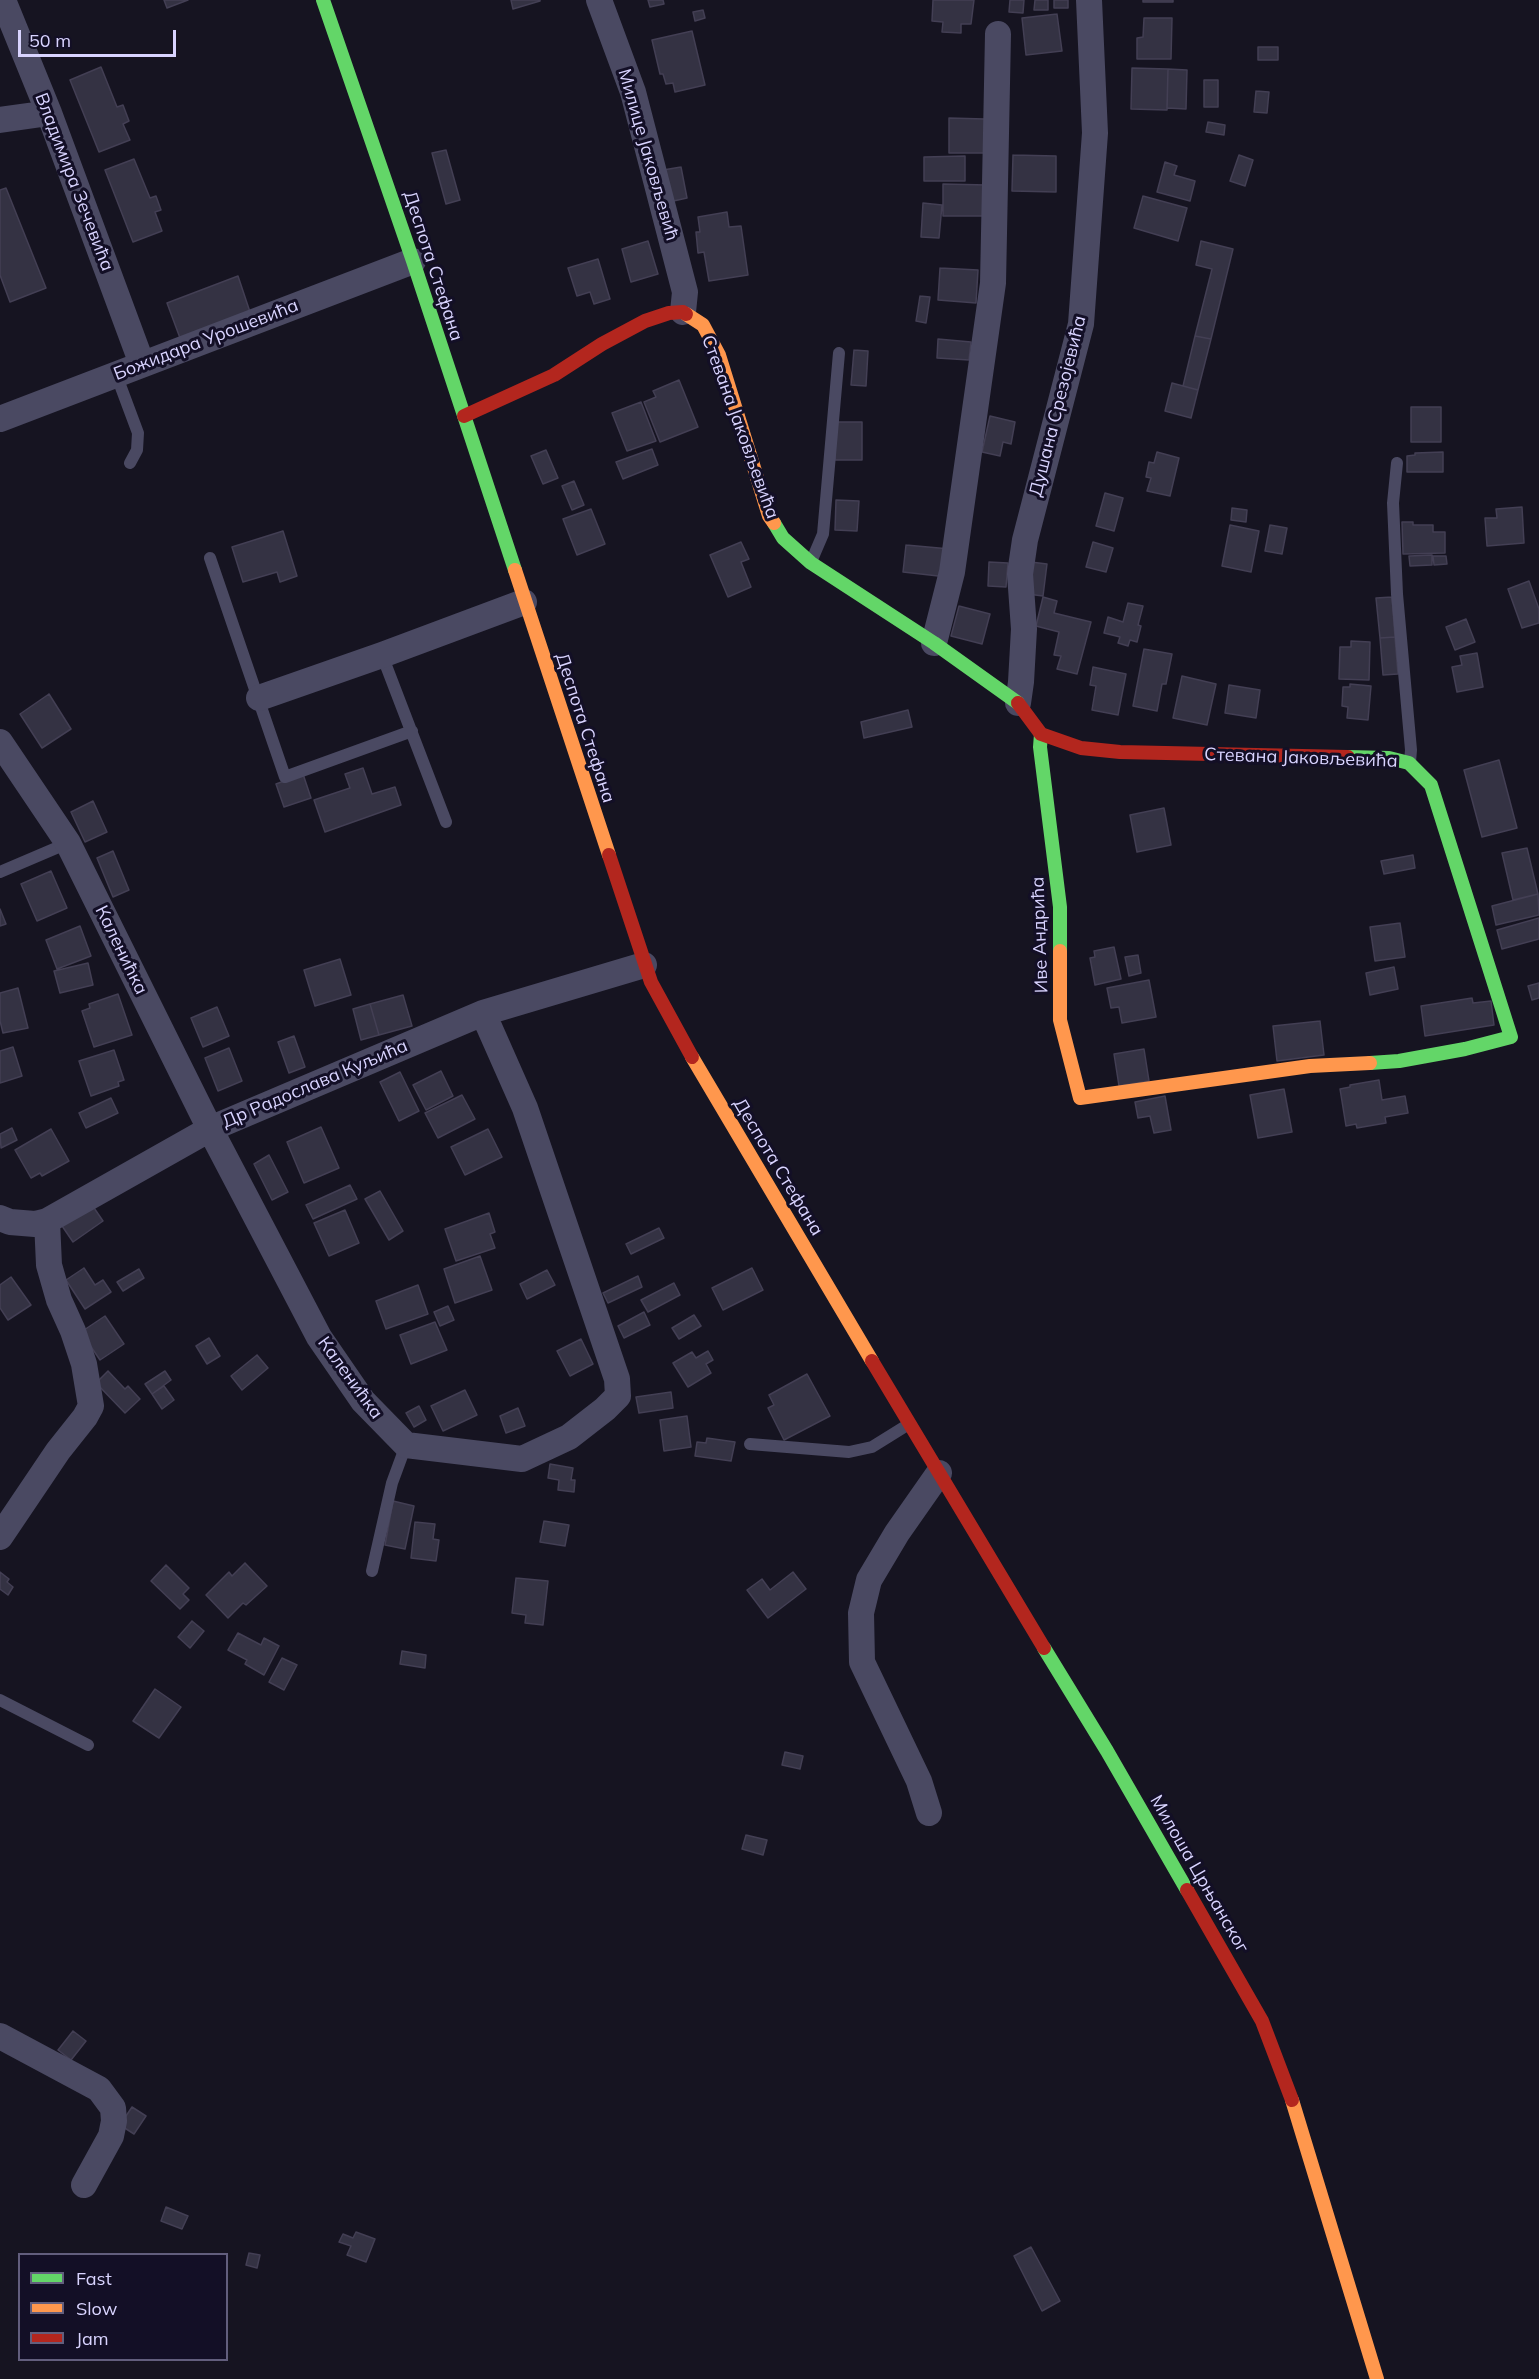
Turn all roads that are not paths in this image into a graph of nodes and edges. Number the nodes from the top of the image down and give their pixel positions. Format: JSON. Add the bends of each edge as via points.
{"nodes":[{"id":1,"x":3,"y":0,"type":"edge"},
{"id":2,"x":323,"y":0,"type":"edge"},
{"id":3,"x":599,"y":0,"type":"edge"},
{"id":4,"x":1089,"y":0,"type":"edge"},
{"id":5,"x":998,"y":34,"type":"dead end"},
{"id":6,"x":49,"y":113,"type":"junction"},
{"id":7,"x":0,"y":120,"type":"edge"},
{"id":8,"x":413,"y":261,"type":"junction"},
{"id":9,"x":683,"y":312,"type":"junction"},
{"id":10,"x":838,"y":353,"type":"dead end"},
{"id":11,"x":142,"y":364,"type":"junction"},
{"id":12,"x":116,"y":374,"type":"junction"},
{"id":13,"x":464,"y":416,"type":"junction"},
{"id":14,"x":0,"y":419,"type":"edge"},
{"id":15,"x":130,"y":463,"type":"dead end"},
{"id":16,"x":1397,"y":463,"type":"dead end"},
{"id":17,"x":210,"y":558,"type":"dead end"},
{"id":18,"x":811,"y":563,"type":"junction"},
{"id":19,"x":524,"y":602,"type":"junction"},
{"id":20,"x":934,"y":643,"type":"junction"},
{"id":21,"x":382,"y":655,"type":"junction"},
{"id":22,"x":259,"y":698,"type":"junction"},
{"id":23,"x":1018,"y":703,"type":"junction"},
{"id":24,"x":412,"y":731,"type":"junction"},
{"id":25,"x":1041,"y":734,"type":"junction"},
{"id":26,"x":0,"y":742,"type":"edge"},
{"id":27,"x":1410,"y":763,"type":"junction"},
{"id":28,"x":446,"y":822,"type":"dead end"},
{"id":29,"x":68,"y":843,"type":"junction"},
{"id":30,"x":0,"y":872,"type":"edge"},
{"id":31,"x":644,"y":965,"type":"junction"},
{"id":32,"x":483,"y":1013,"type":"junction"},
{"id":33,"x":1511,"y":1037,"type":"joint"},
{"id":34,"x":210,"y":1129,"type":"junction"},
{"id":35,"x":0,"y":1218,"type":"edge"},
{"id":36,"x":47,"y":1221,"type":"junction"},
{"id":37,"x":910,"y":1423,"type":"junction"},
{"id":38,"x":406,"y":1444,"type":"junction"},
{"id":39,"x":750,"y":1444,"type":"dead end"},
{"id":40,"x":939,"y":1473,"type":"junction"},
{"id":41,"x":0,"y":1537,"type":"edge"},
{"id":42,"x":372,"y":1571,"type":"dead end"},
{"id":43,"x":0,"y":1700,"type":"edge"},
{"id":44,"x":88,"y":1745,"type":"dead end"},
{"id":45,"x":929,"y":1813,"type":"dead end"},
{"id":46,"x":0,"y":2036,"type":"edge"},
{"id":47,"x":84,"y":2185,"type":"dead end"},
{"id":48,"x":1377,"y":2379,"type":"edge"}],
"edges":[{"from":1,"to":6,"type":"street","name":"Владимира Зечевића"},
{"from":2,"to":8,"type":"main road","name":"Деспота Стефана"},
{"from":3,"to":9,"type":"street","name":"Милице Јаковљевић","via":[[633,92],[685,292]]},
{"from":4,"to":23,"type":"street","name":"Душана Срезојевића","via":[[1095,133],[1081,324],[1025,540],[1020,574],[1024,629]]},
{"from":5,"to":20,"type":"street","via":[[993,283],[952,572]]},
{"from":6,"to":7,"type":"street"},
{"from":6,"to":11,"type":"street","name":"Владимира Зечевића"},
{"from":8,"to":11,"type":"street","name":"Божидара Урошевића"},
{"from":8,"to":13,"type":"main road","name":"Деспота Стефана"},
{"from":9,"to":13,"type":"main road","via":[[645,321],[554,375]]},
{"from":9,"to":18,"type":"main road","name":"Стевана Јаковљевића","via":[[703,325],[718,356],[769,516],[783,538]]},
{"from":10,"to":18,"type":"lane","via":[[823,534]]},
{"from":11,"to":12,"type":"street","name":"Божидара Урошевића"},
{"from":12,"to":14,"type":"street","name":"Божидара Урошевића"},
{"from":12,"to":15,"type":"lane","via":[[138,433],[137,450]]},
{"from":13,"to":19,"type":"main road","name":"Деспота Стефана"},
{"from":16,"to":27,"type":"lane","via":[[1393,503]]},
{"from":17,"to":22,"type":"lane"},
{"from":18,"to":20,"type":"main road","name":"Стевана Јаковљевића"},
{"from":19,"to":21,"type":"street"},
{"from":19,"to":31,"type":"main road","name":"Деспота Стефана"},
{"from":20,"to":23,"type":"main road","name":"Стевана Јаковљевића"},
{"from":21,"to":22,"type":"street"},
{"from":21,"to":24,"type":"lane"},
{"from":22,"to":24,"type":"lane","via":[[285,777]]},
{"from":23,"to":25,"type":"main road","name":"Стевана Јаковљевића"},
{"from":24,"to":28,"type":"lane"},
{"from":25,"to":27,"type":"main road","name":"Стевана Јаковљевића","via":[[1081,748],[1120,752],[1389,758]]},
{"from":25,"to":33,"type":"main road","name":"Иве Андрића","via":[[1060,907],[1059,1020],[1080,1098],[1310,1066],[1399,1061]]},
{"from":26,"to":29,"type":"street","name":"Каленићка"},
{"from":27,"to":33,"type":"main road","name":"Стевана Јаковљевића","via":[[1431,785]]},
{"from":29,"to":30,"type":"lane"},
{"from":29,"to":34,"type":"street","name":"Каленићка"},
{"from":31,"to":32,"type":"street","name":"Др Радослава Куљића"},
{"from":31,"to":37,"type":"main road","name":"Деспота Стефана","via":[[667,1016]]},
{"from":32,"to":34,"type":"street","name":"Др Радослава Куљића"},
{"from":32,"to":38,"type":"street","via":[[525,1108],[617,1379],[618,1396],[569,1437],[522,1459]]},
{"from":34,"to":36,"type":"street","name":"Др Радослава Куљића"},
{"from":34,"to":38,"type":"street","name":"Каленићка","via":[[319,1337],[363,1401]]},
{"from":35,"to":36,"type":"street","name":"Др Радослава Куљића","via":[[35,1224]]},
{"from":36,"to":41,"type":"street","via":[[49,1265],[58,1300],[84,1364],[91,1406]]},
{"from":37,"to":39,"type":"lane","via":[[872,1447],[849,1452]]},
{"from":37,"to":40,"type":"main road","name":"Милоша Црњанског"},
{"from":38,"to":42,"type":"lane","via":[[392,1483]]},
{"from":40,"to":45,"type":"street","via":[[869,1580],[861,1613],[862,1662],[919,1781]]},
{"from":40,"to":48,"type":"main road","name":"Милоша Црњанског","via":[[1107,1751],[1262,2021],[1289,2089]]},
{"from":43,"to":44,"type":"lane"},
{"from":46,"to":47,"type":"street","via":[[99,2089],[113,2108],[111,2136]]}]}
